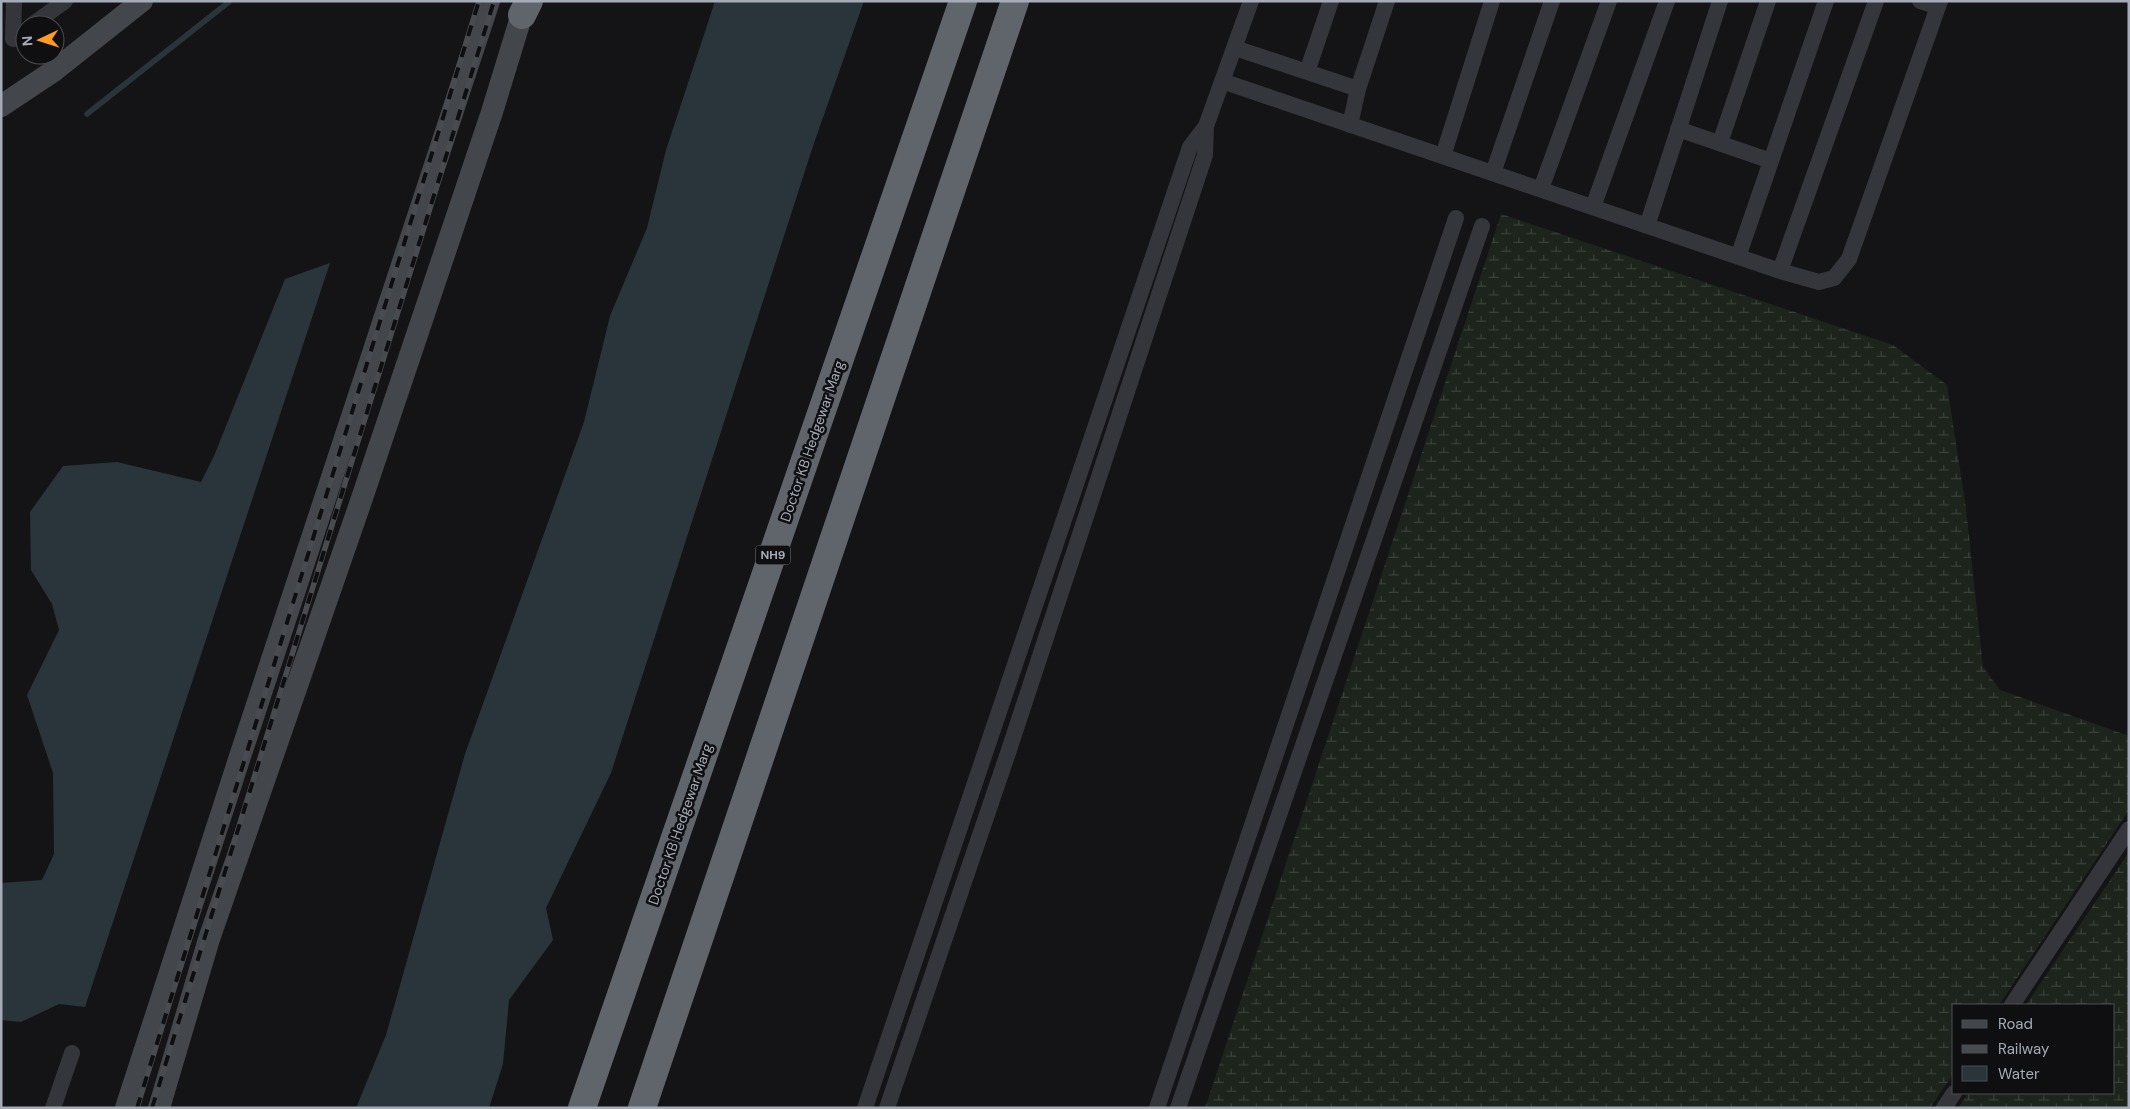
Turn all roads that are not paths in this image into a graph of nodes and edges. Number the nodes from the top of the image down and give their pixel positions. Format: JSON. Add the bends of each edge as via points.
{"nodes":[{"id":1,"x":14,"y":1,"type":"edge"},
{"id":2,"x":65,"y":1,"type":"edge"},
{"id":3,"x":142,"y":1,"type":"edge"},
{"id":4,"x":489,"y":1,"type":"edge"},
{"id":5,"x":963,"y":1,"type":"edge"},
{"id":6,"x":1015,"y":1,"type":"edge"},
{"id":7,"x":1251,"y":1,"type":"edge"},
{"id":8,"x":1331,"y":1,"type":"edge"},
{"id":9,"x":1387,"y":1,"type":"edge"},
{"id":10,"x":1492,"y":1,"type":"edge"},
{"id":11,"x":1552,"y":1,"type":"edge"},
{"id":12,"x":1608,"y":1,"type":"edge"},
{"id":13,"x":1667,"y":1,"type":"edge"},
{"id":14,"x":1720,"y":1,"type":"edge"},
{"id":15,"x":1768,"y":1,"type":"edge"},
{"id":16,"x":1826,"y":1,"type":"edge"},
{"id":17,"x":1876,"y":1,"type":"edge"},
{"id":18,"x":1920,"y":1,"type":"edge"},
{"id":19,"x":1939,"y":4,"type":"edge"},
{"id":20,"x":525,"y":6,"type":"edge"},
{"id":21,"x":46,"y":15,"type":"edge"},
{"id":22,"x":13,"y":39,"type":"edge"},
{"id":23,"x":1234,"y":48,"type":"junction"},
{"id":24,"x":1307,"y":72,"type":"junction"},
{"id":25,"x":1222,"y":81,"type":"junction"},
{"id":26,"x":1358,"y":89,"type":"junction"},
{"id":27,"x":1,"y":106,"type":"edge"},
{"id":28,"x":1350,"y":125,"type":"junction"},
{"id":29,"x":1206,"y":126,"type":"junction"},
{"id":30,"x":1678,"y":129,"type":"junction"},
{"id":31,"x":1720,"y":143,"type":"junction"},
{"id":32,"x":1443,"y":156,"type":"junction"},
{"id":33,"x":1771,"y":161,"type":"junction"},
{"id":34,"x":1493,"y":173,"type":"junction"},
{"id":35,"x":1541,"y":189,"type":"junction"},
{"id":36,"x":1593,"y":207,"type":"junction"},
{"id":37,"x":1456,"y":218,"type":"dead end"},
{"id":38,"x":1482,"y":226,"type":"dead end"},
{"id":39,"x":1647,"y":226,"type":"junction"},
{"id":40,"x":1738,"y":257,"type":"junction"},
{"id":41,"x":1780,"y":271,"type":"junction"},
{"id":42,"x":2129,"y":829,"type":"edge"},
{"id":43,"x":2013,"y":1004,"type":"edge"},
{"id":44,"x":72,"y":1053,"type":"dead end"},
{"id":45,"x":1953,"y":1094,"type":"edge"},
{"id":46,"x":54,"y":1108,"type":"edge"},
{"id":47,"x":126,"y":1108,"type":"edge"},
{"id":48,"x":159,"y":1108,"type":"edge"},
{"id":49,"x":582,"y":1108,"type":"edge"},
{"id":50,"x":642,"y":1108,"type":"edge"},
{"id":51,"x":865,"y":1108,"type":"edge"},
{"id":52,"x":887,"y":1108,"type":"edge"},
{"id":53,"x":1156,"y":1108,"type":"edge"},
{"id":54,"x":1178,"y":1108,"type":"edge"},
{"id":55,"x":1944,"y":1108,"type":"edge"}],
"edges":[{"from":1,"to":22,"type":"street"},
{"from":2,"to":21,"type":"street"},
{"from":3,"to":27,"type":"main road","via":[[55,70]]},
{"from":4,"to":47,"type":"main road"},
{"from":5,"to":49,"type":"highway","name":"Doctor KB Hedgewar Marg","number":"NH9"},
{"from":6,"to":50,"type":"highway"},
{"from":7,"to":23,"type":"street"},
{"from":8,"to":24,"type":"street"},
{"from":9,"to":26,"type":"street"},
{"from":10,"to":32,"type":"street"},
{"from":11,"to":34,"type":"street"},
{"from":12,"to":35,"type":"street"},
{"from":13,"to":36,"type":"street"},
{"from":14,"to":30,"type":"street"},
{"from":15,"to":31,"type":"street"},
{"from":16,"to":33,"type":"street"},
{"from":17,"to":41,"type":"street"},
{"from":18,"to":19,"type":"street"},
{"from":19,"to":41,"type":"street","via":[[1849,259],[1834,278],[1819,282]]},
{"from":20,"to":48,"type":"main road","via":[[362,498],[209,939]]},
{"from":23,"to":24,"type":"street"},
{"from":23,"to":25,"type":"street"},
{"from":24,"to":26,"type":"street"},
{"from":25,"to":28,"type":"street"},
{"from":25,"to":29,"type":"street"},
{"from":26,"to":28,"type":"street"},
{"from":28,"to":32,"type":"street"},
{"from":29,"to":51,"type":"street","via":[[1190,147]]},
{"from":29,"to":52,"type":"street","via":[[1205,155]]},
{"from":30,"to":31,"type":"street"},
{"from":30,"to":39,"type":"street"},
{"from":31,"to":33,"type":"street"},
{"from":32,"to":34,"type":"street"},
{"from":33,"to":40,"type":"street"},
{"from":34,"to":35,"type":"street"},
{"from":35,"to":36,"type":"street"},
{"from":36,"to":39,"type":"street"},
{"from":37,"to":53,"type":"street"},
{"from":38,"to":54,"type":"street"},
{"from":39,"to":40,"type":"street"},
{"from":40,"to":41,"type":"street"},
{"from":42,"to":43,"type":"street"},
{"from":44,"to":46,"type":"street"},
{"from":45,"to":55,"type":"street"}]}
